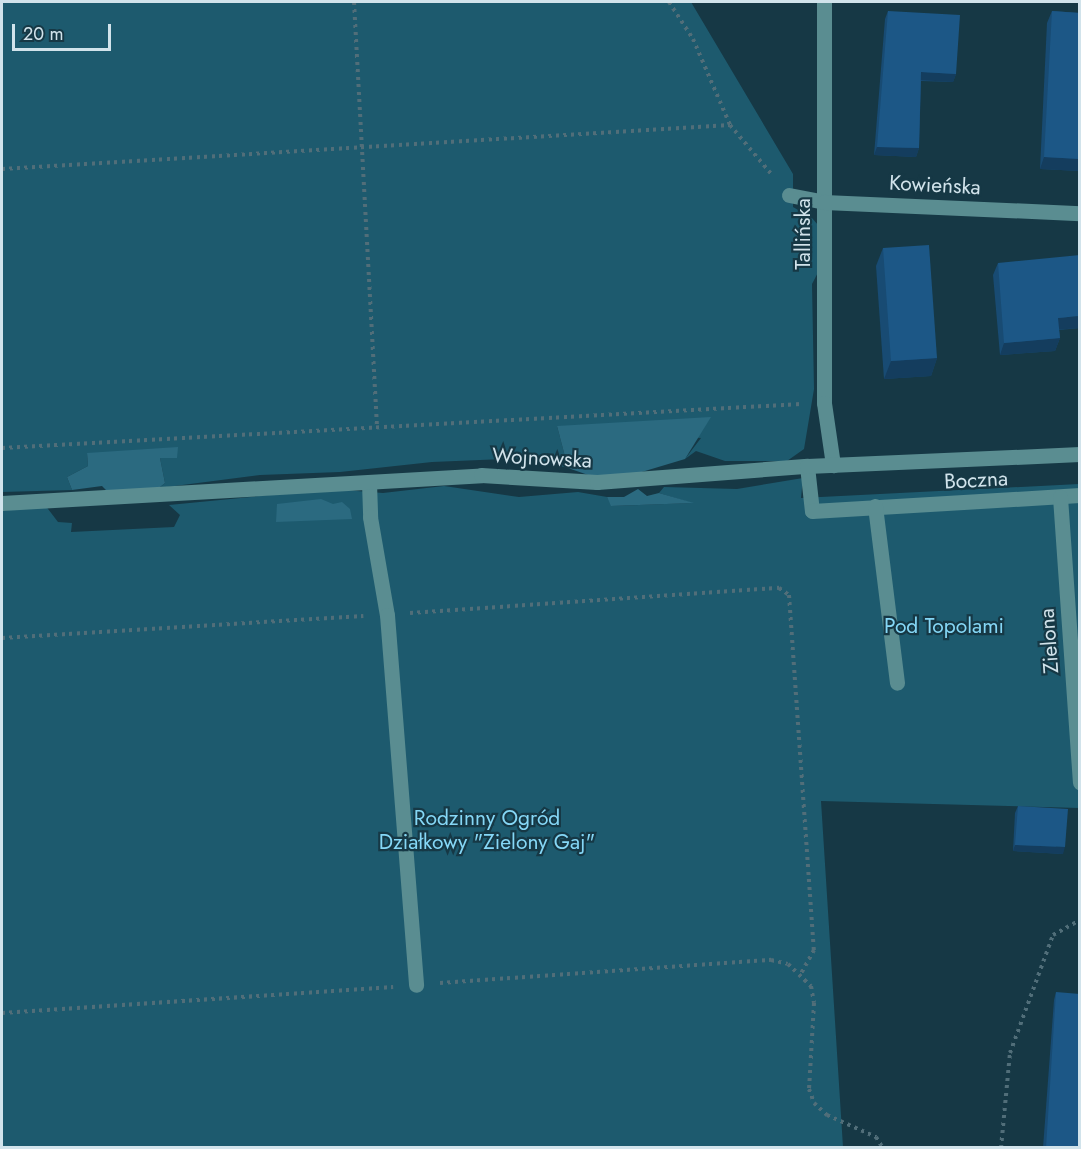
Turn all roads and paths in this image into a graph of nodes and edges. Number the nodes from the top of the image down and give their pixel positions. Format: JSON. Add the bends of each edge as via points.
{"nodes":[{"id":1,"x":354,"y":2,"type":"edge"},
{"id":2,"x":669,"y":2,"type":"edge"},
{"id":3,"x":824,"y":2,"type":"edge"},
{"id":4,"x":730,"y":125,"type":"junction"},
{"id":5,"x":364,"y":148,"type":"junction"},
{"id":6,"x":2,"y":169,"type":"edge"},
{"id":7,"x":789,"y":195,"type":"joint"},
{"id":8,"x":824,"y":202,"type":"junction"},
{"id":9,"x":1080,"y":213,"type":"edge"},
{"id":10,"x":824,"y":403,"type":"junction"},
{"id":11,"x":377,"y":426,"type":"junction"},
{"id":12,"x":2,"y":448,"type":"edge"},
{"id":13,"x":1080,"y":454,"type":"edge"},
{"id":14,"x":833,"y":465,"type":"junction"},
{"id":15,"x":807,"y":466,"type":"junction"},
{"id":16,"x":369,"y":483,"type":"junction"},
{"id":17,"x":1080,"y":495,"type":"edge"},
{"id":18,"x":1060,"y":497,"type":"junction"},
{"id":19,"x":2,"y":503,"type":"edge"},
{"id":20,"x":875,"y":506,"type":"junction"},
{"id":21,"x":387,"y":615,"type":"junction"},
{"id":22,"x":2,"y":638,"type":"edge"},
{"id":23,"x":897,"y":683,"type":"dead end"},
{"id":24,"x":1080,"y":782,"type":"edge"},
{"id":25,"x":1080,"y":920,"type":"edge"},
{"id":26,"x":416,"y":985,"type":"dead end"},
{"id":27,"x":883,"y":1148,"type":"edge"},
{"id":28,"x":1002,"y":1148,"type":"edge"}],
"edges":[{"from":1,"to":5,"type":"path"},
{"from":2,"to":4,"type":"path","via":[[693,39]]},
{"from":3,"to":8,"type":"street","name":"Tallińska"},
{"from":4,"to":5,"type":"path"},
{"from":4,"to":7,"type":"path"},
{"from":5,"to":6,"type":"path"},
{"from":5,"to":11,"type":"path"},
{"from":7,"to":8,"type":"street","name":"Kowieńska"},
{"from":8,"to":9,"type":"street","name":"Kowieńska"},
{"from":8,"to":10,"type":"street","name":"Tallińska"},
{"from":10,"to":11,"type":"path"},
{"from":10,"to":14,"type":"street","name":"Tallińska"},
{"from":11,"to":12,"type":"path"},
{"from":13,"to":14,"type":"street","name":"Wojnowska"},
{"from":14,"to":15,"type":"street","name":"Wojnowska"},
{"from":15,"to":16,"type":"street","name":"Wojnowska","via":[[597,483],[481,475]]},
{"from":15,"to":20,"type":"street","name":"Boczna","via":[[812,511]]},
{"from":16,"to":19,"type":"street","name":"Wojnowska"},
{"from":16,"to":21,"type":"street","via":[[370,518]]},
{"from":17,"to":18,"type":"street","name":"Boczna"},
{"from":18,"to":20,"type":"street","name":"Boczna"},
{"from":18,"to":24,"type":"street","name":"Zielona"},
{"from":20,"to":23,"type":"street"},
{"from":21,"to":22,"type":"path"},
{"from":21,"to":26,"type":"street"},
{"from":21,"to":27,"type":"path","via":[[779,588],[789,595],[814,950],[801,973],[810,986],[814,1003],[809,1089],[814,1103],[827,1115],[859,1126],[876,1137]]},
{"from":25,"to":28,"type":"path","via":[[1053,935],[1010,1053]]}]}
